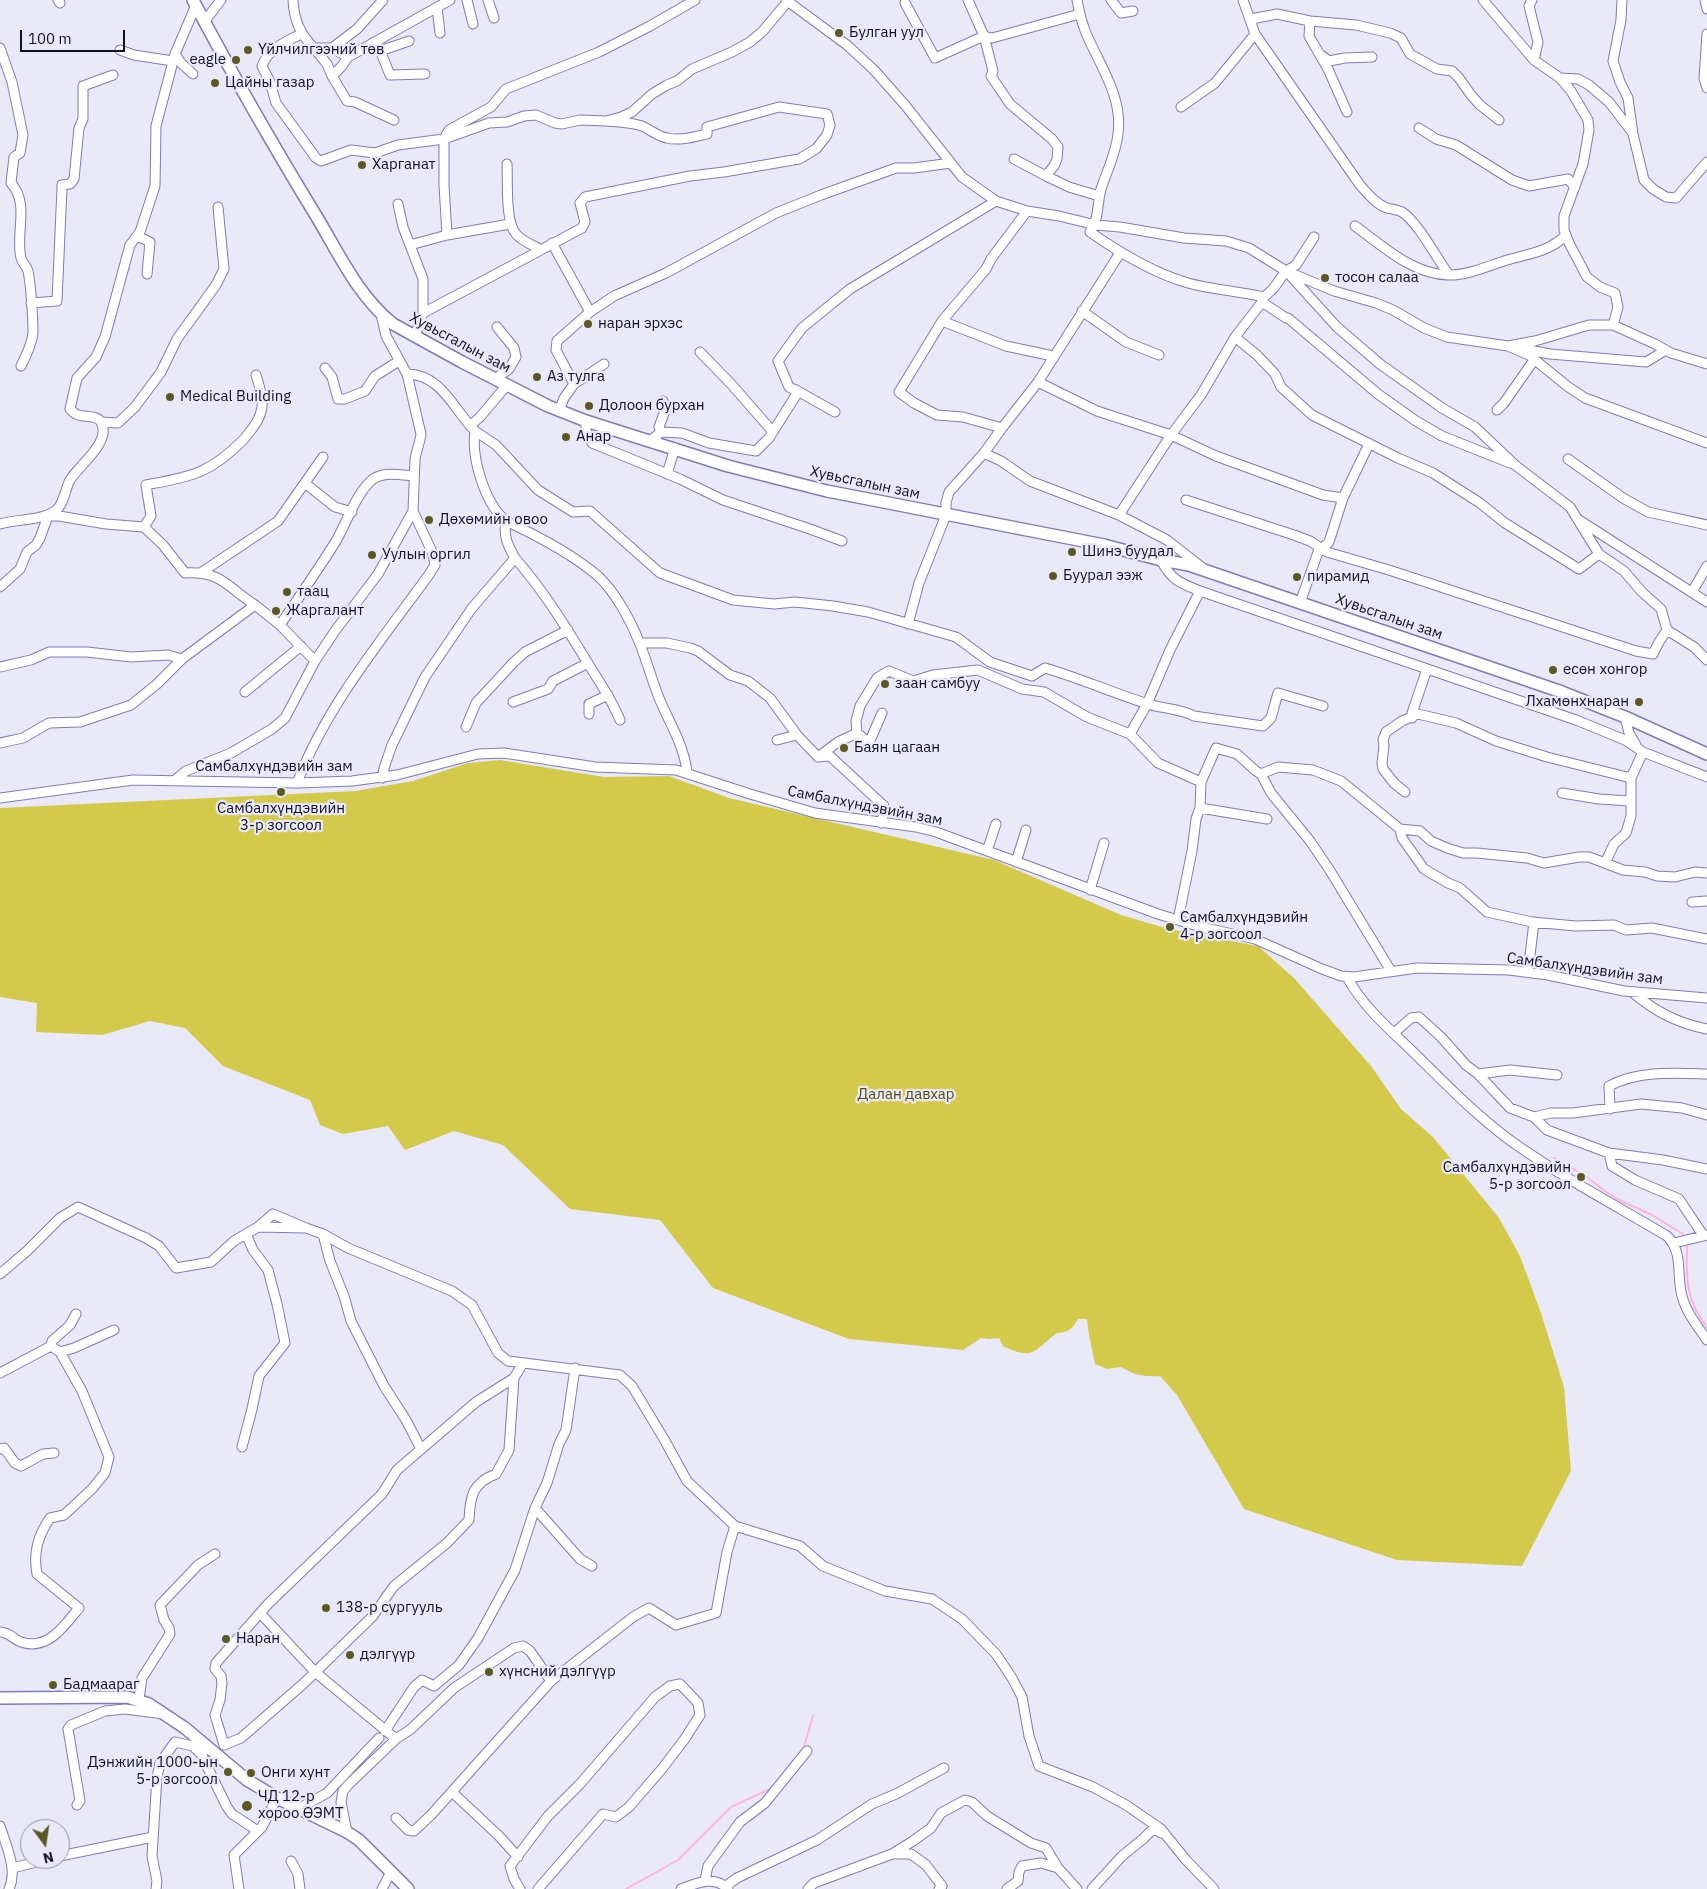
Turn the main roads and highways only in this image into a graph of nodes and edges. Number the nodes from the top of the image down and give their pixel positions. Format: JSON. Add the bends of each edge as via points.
{"nodes":[{"id":1,"x":194,"y":2,"type":"edge"},
{"id":2,"x":1707,"y":754,"type":"edge"},
{"id":3,"x":0,"y":1698,"type":"edge"},
{"id":4,"x":408,"y":1889,"type":"edge"}],
"edges":[{"from":1,"to":2,"type":"main road","name":"Хувьсгалын зам","via":[[276,150],[366,297],[381,314],[415,336],[507,385],[586,420],[728,466],[946,515],[1104,545],[1206,570],[1554,690]]},
{"from":3,"to":4,"type":"main road","via":[[109,1697],[139,1700],[167,1715],[247,1780],[359,1840]]}]}
